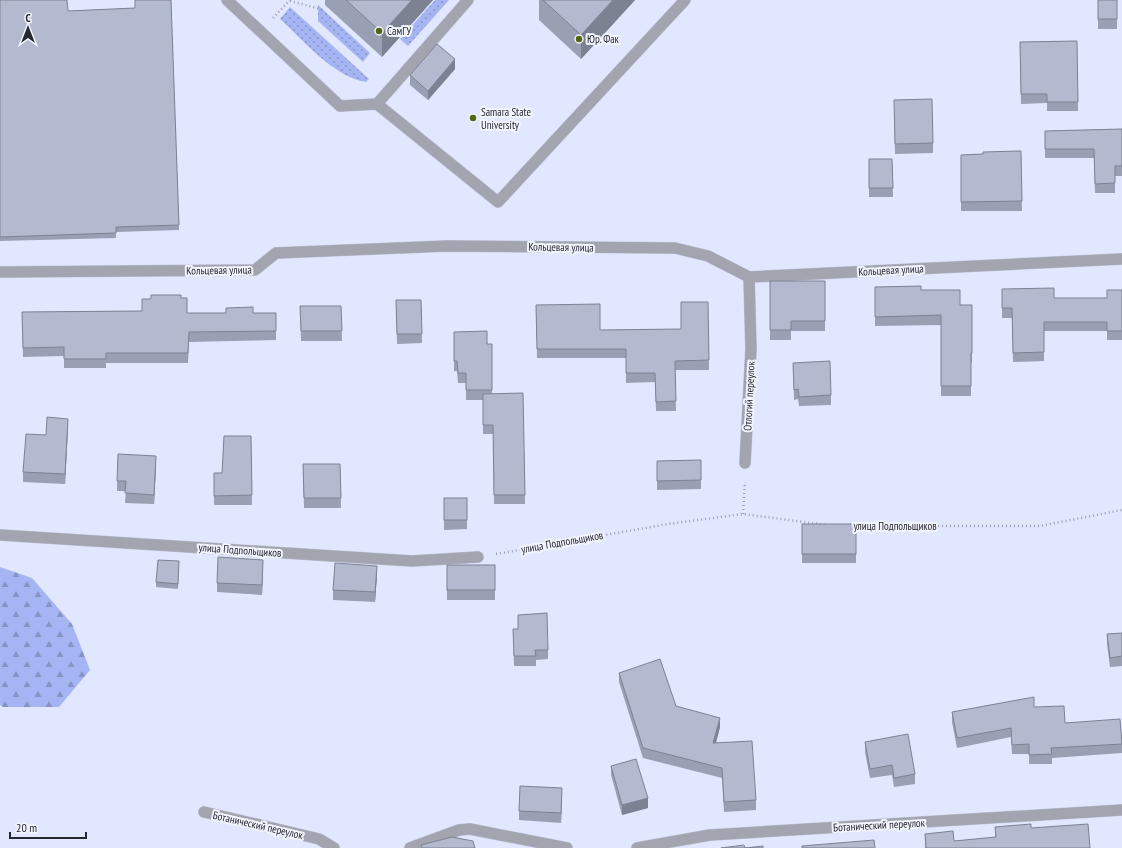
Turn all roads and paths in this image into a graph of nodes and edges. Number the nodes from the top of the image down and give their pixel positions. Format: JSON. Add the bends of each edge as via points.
{"nodes":[{"id":1,"x":228,"y":0,"type":"edge"},
{"id":2,"x":290,"y":0,"type":"edge"},
{"id":3,"x":468,"y":0,"type":"edge"},
{"id":4,"x":685,"y":0,"type":"edge"},
{"id":5,"x":324,"y":10,"type":"dead end"},
{"id":6,"x":262,"y":30,"type":"junction"},
{"id":7,"x":377,"y":104,"type":"junction"},
{"id":8,"x":1122,"y":259,"type":"edge"},
{"id":9,"x":0,"y":272,"type":"edge"},
{"id":10,"x":749,"y":277,"type":"junction"},
{"id":11,"x":746,"y":463,"type":"joint"},
{"id":12,"x":1122,"y":510,"type":"edge"},
{"id":13,"x":743,"y":514,"type":"junction"},
{"id":14,"x":833,"y":525,"type":"edge"},
{"id":15,"x":849,"y":526,"type":"edge"},
{"id":16,"x":0,"y":535,"type":"edge"},
{"id":17,"x":478,"y":557,"type":"joint"},
{"id":18,"x":1122,"y":810,"type":"edge"},
{"id":19,"x":204,"y":812,"type":"dead end"},
{"id":20,"x":334,"y":848,"type":"edge"},
{"id":21,"x":410,"y":848,"type":"edge"},
{"id":22,"x":567,"y":848,"type":"edge"},
{"id":23,"x":637,"y":848,"type":"edge"}],
"edges":[{"from":1,"to":6,"type":"street"},
{"from":2,"to":5,"type":"path"},
{"from":2,"to":6,"type":"path"},
{"from":3,"to":7,"type":"street"},
{"from":4,"to":7,"type":"street","via":[[498,202]]},
{"from":6,"to":7,"type":"street","via":[[340,106]]},
{"from":8,"to":10,"type":"street","name":"Кольцевая улица"},
{"from":9,"to":10,"type":"street","name":"Кольцевая улица","via":[[256,270],[276,253],[447,246],[675,248],[708,256]]},
{"from":10,"to":11,"type":"street","name":"Отлогий переулок","via":[[751,350]]},
{"from":11,"to":13,"type":"path"},
{"from":12,"to":15,"type":"path","name":"улица Подпольщиков","via":[[1040,526]]},
{"from":13,"to":14,"type":"path","name":"улица Подпольщиков"},
{"from":13,"to":17,"type":"path","name":"улица Подпольщиков","via":[[668,524]]},
{"from":16,"to":17,"type":"street","name":"улица Подпольщиков","via":[[412,561]]},
{"from":18,"to":23,"type":"street","name":"Ботанический переулок","via":[[710,835]]},
{"from":19,"to":20,"type":"street","name":"Ботанический переулок","via":[[319,839]]},
{"from":21,"to":22,"type":"street","via":[[459,830],[470,829]]}]}
